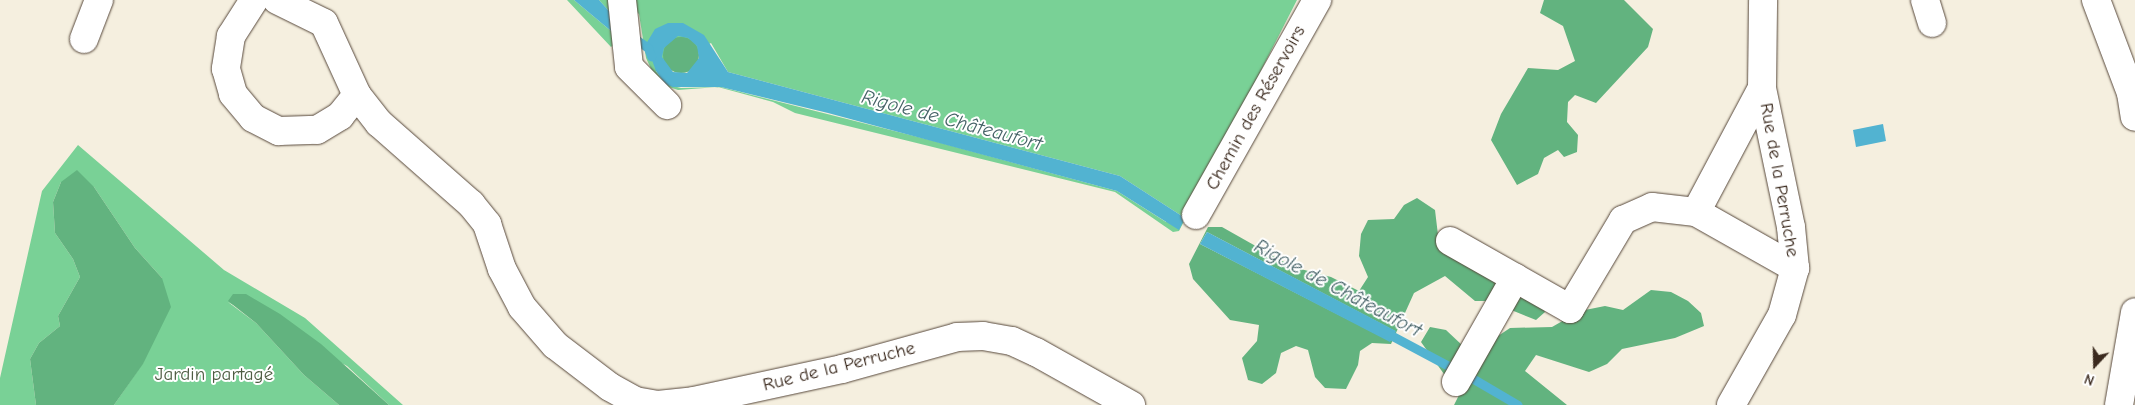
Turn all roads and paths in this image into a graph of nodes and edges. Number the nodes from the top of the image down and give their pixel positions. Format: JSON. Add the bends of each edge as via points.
{"nodes":[{"id":1,"x":99,"y":0,"type":"edge"},
{"id":2,"x":254,"y":0,"type":"edge"},
{"id":3,"x":277,"y":0,"type":"edge"},
{"id":4,"x":1317,"y":0,"type":"edge"},
{"id":5,"x":1763,"y":0,"type":"edge"},
{"id":6,"x":2096,"y":0,"type":"edge"},
{"id":7,"x":623,"y":6,"type":"edge"},
{"id":8,"x":84,"y":39,"type":"dead end"},
{"id":9,"x":1762,"y":88,"type":"junction"},
{"id":10,"x":357,"y":95,"type":"junction"},
{"id":11,"x":667,"y":105,"type":"dead end"},
{"id":12,"x":2135,"y":117,"type":"edge"},
{"id":13,"x":1696,"y":212,"type":"junction"},
{"id":14,"x":1196,"y":215,"type":"dead end"},
{"id":15,"x":1450,"y":241,"type":"dead end"},
{"id":16,"x":1795,"y":268,"type":"junction"},
{"id":17,"x":1515,"y":278,"type":"junction"},
{"id":18,"x":2135,"y":312,"type":"edge"},
{"id":19,"x":1456,"y":382,"type":"dead end"},
{"id":20,"x":1114,"y":401,"type":"edge"},
{"id":21,"x":1731,"y":405,"type":"edge"},
{"id":22,"x":2118,"y":405,"type":"edge"}],
"edges":[{"from":1,"to":8,"type":"street"},
{"from":2,"to":10,"type":"street","via":[[231,36],[226,69],[233,94],[253,118],[279,131],[317,130],[340,116]]},
{"from":3,"to":10,"type":"street","name":"Rue de la Perruche","via":[[324,23]]},
{"from":4,"to":14,"type":"street","name":"Chemin des Réservoirs"},
{"from":5,"to":9,"type":"street","name":"Rue de la Perruche"},
{"from":6,"to":12,"type":"street","via":[[2131,93]]},
{"from":7,"to":11,"type":"street","via":[[630,61]]},
{"from":9,"to":13,"type":"street"},
{"from":9,"to":16,"type":"street","name":"Rue de la Perruche","via":[[1791,227]]},
{"from":10,"to":20,"type":"street","name":"Rue de la Perruche","via":[[379,124],[471,204],[488,224],[502,270],[522,306],[555,345],[610,388],[635,401],[658,405],[694,402],[842,369],[957,337],[982,336],[1012,341]]},
{"from":13,"to":16,"type":"street"},
{"from":13,"to":17,"type":"street","via":[[1652,207],[1623,220],[1570,309]]},
{"from":15,"to":17,"type":"street"},
{"from":16,"to":21,"type":"street","name":"Rue de la Perruche","via":[[1782,315]]},
{"from":17,"to":19,"type":"street"},
{"from":18,"to":22,"type":"street"}]}
